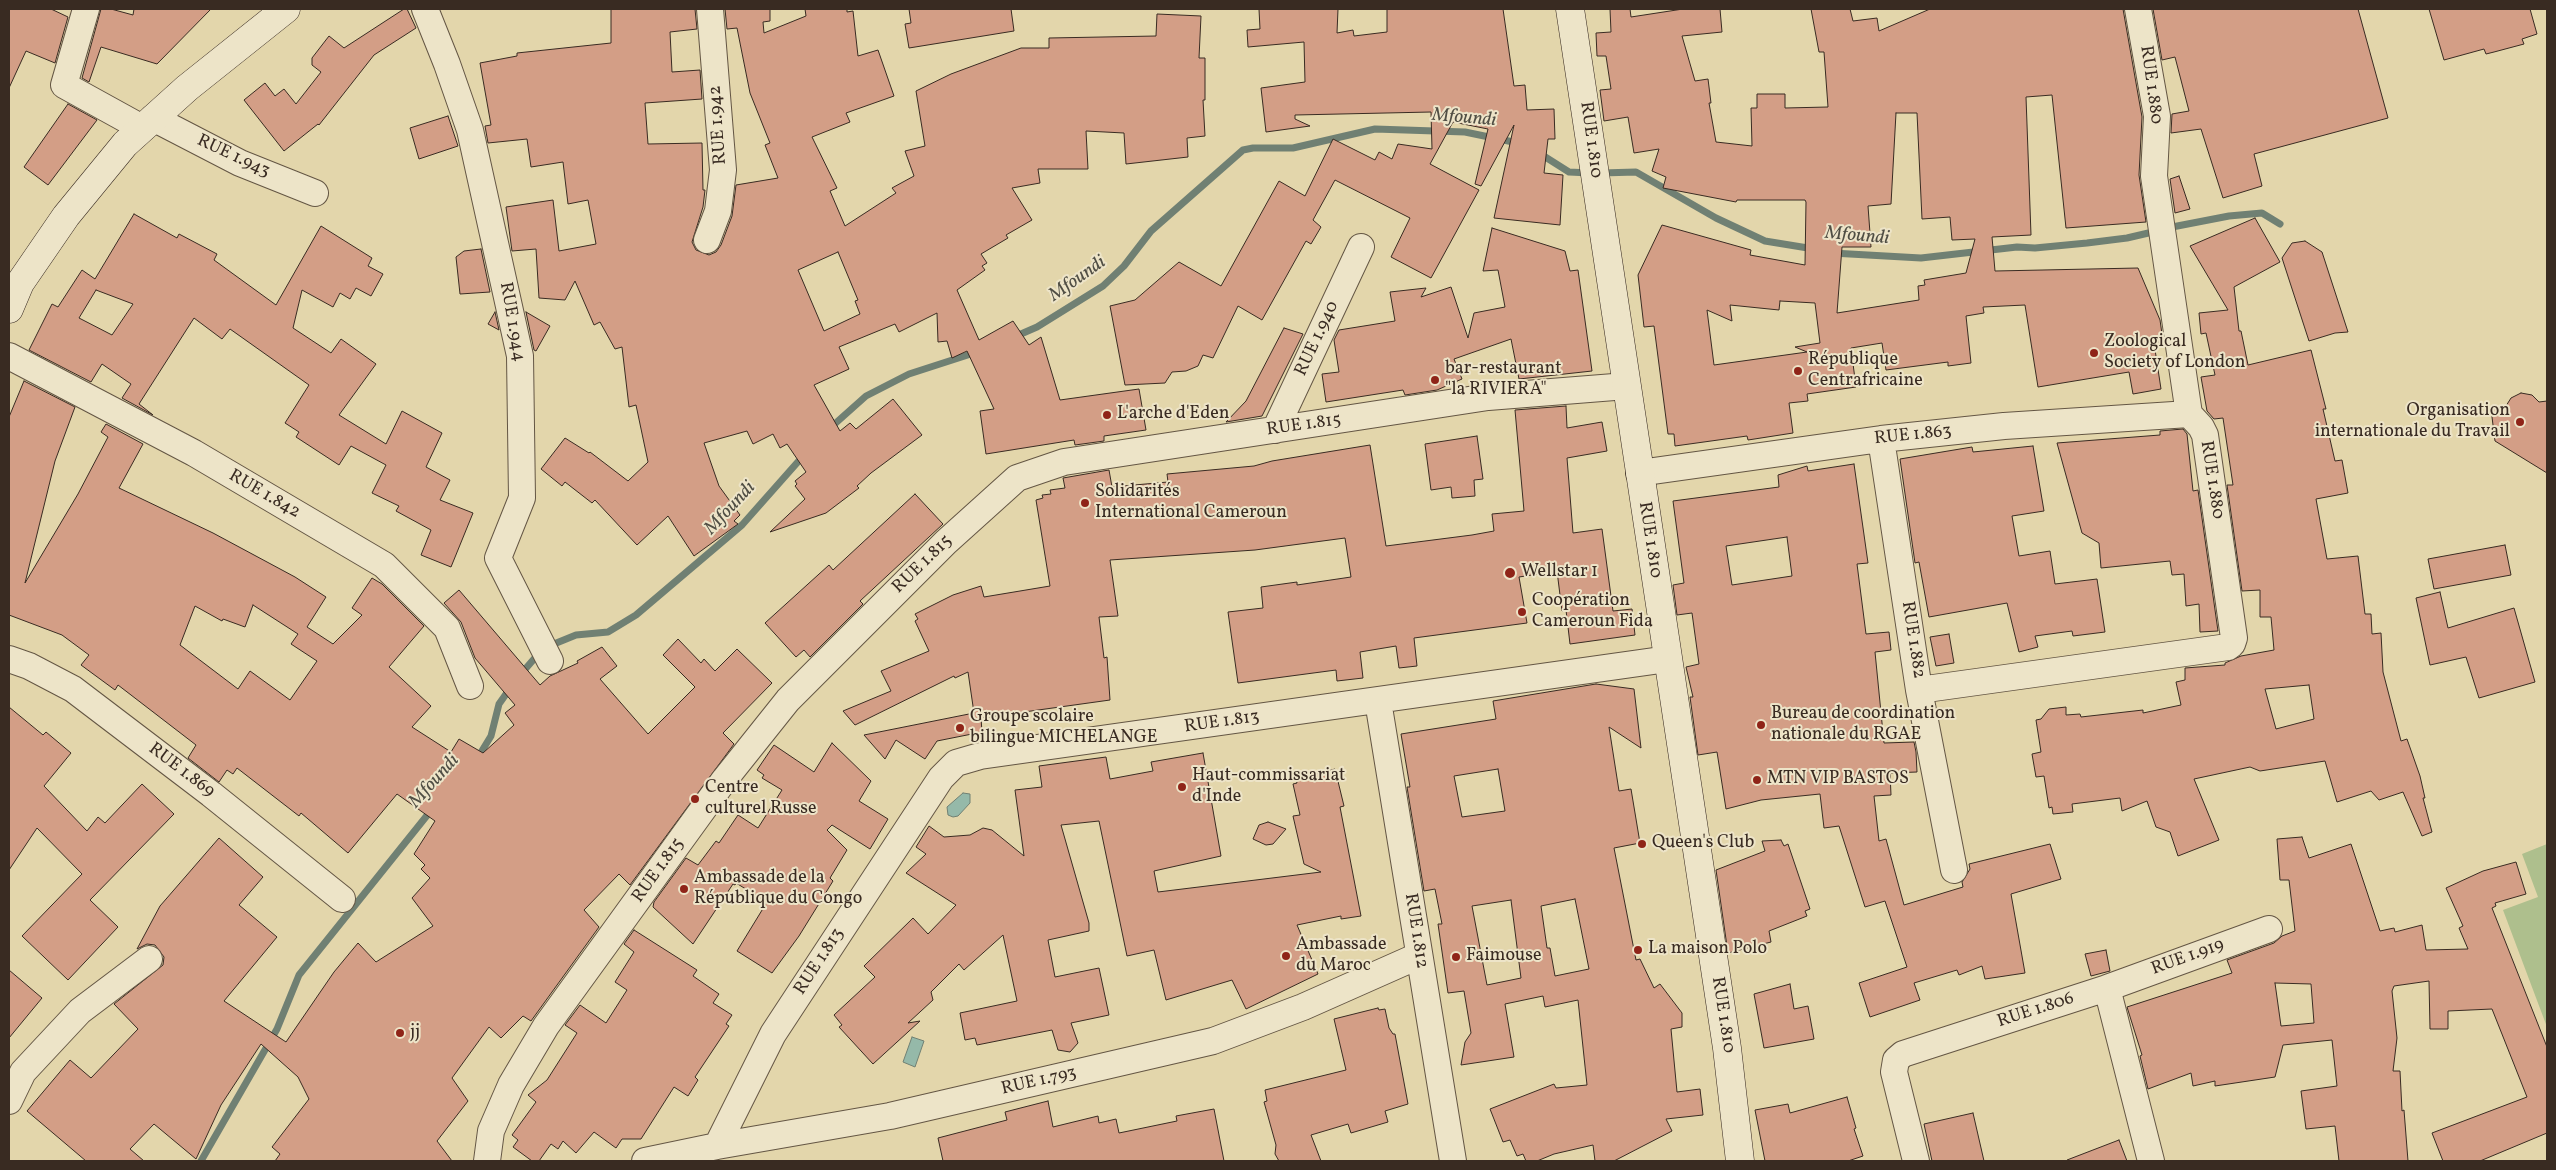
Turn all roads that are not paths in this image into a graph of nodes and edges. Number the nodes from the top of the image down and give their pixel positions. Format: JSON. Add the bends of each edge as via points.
{"nodes":[{"id":1,"x":86,"y":9,"type":"edge"},
{"id":2,"x":286,"y":9,"type":"edge"},
{"id":3,"x":425,"y":9,"type":"edge"},
{"id":4,"x":710,"y":9,"type":"edge"},
{"id":5,"x":1570,"y":9,"type":"edge"},
{"id":6,"x":2138,"y":9,"type":"edge"},
{"id":7,"x":148,"y":123,"type":"junction"},
{"id":8,"x":315,"y":193,"type":"dead end"},
{"id":9,"x":706,"y":240,"type":"dead end"},
{"id":10,"x":1361,"y":247,"type":"dead end"},
{"id":11,"x":15,"y":281,"type":"edge"},
{"id":12,"x":9,"y":309,"type":"edge"},
{"id":13,"x":9,"y":356,"type":"edge"},
{"id":14,"x":1627,"y":386,"type":"junction"},
{"id":15,"x":2189,"y":414,"type":"junction"},
{"id":16,"x":1275,"y":430,"type":"junction"},
{"id":17,"x":1881,"y":439,"type":"junction"},
{"id":18,"x":1639,"y":473,"type":"junction"},
{"id":19,"x":9,"y":659,"type":"edge"},
{"id":20,"x":1668,"y":659,"type":"junction"},
{"id":21,"x":550,"y":660,"type":"dead end"},
{"id":22,"x":470,"y":686,"type":"dead end"},
{"id":23,"x":1919,"y":690,"type":"junction"},
{"id":24,"x":1378,"y":701,"type":"junction"},
{"id":25,"x":1954,"y":870,"type":"dead end"},
{"id":26,"x":342,"y":899,"type":"dead end"},
{"id":27,"x":2269,"y":929,"type":"dead end"},
{"id":28,"x":1418,"y":956,"type":"junction"},
{"id":29,"x":149,"y":959,"type":"dead end"},
{"id":30,"x":2107,"y":988,"type":"junction"},
{"id":31,"x":16,"y":1067,"type":"edge"},
{"id":32,"x":9,"y":1100,"type":"edge"},
{"id":33,"x":717,"y":1146,"type":"junction"},
{"id":34,"x":488,"y":1161,"type":"edge"},
{"id":35,"x":645,"y":1161,"type":"edge"},
{"id":36,"x":1453,"y":1161,"type":"edge"},
{"id":37,"x":1740,"y":1161,"type":"edge"},
{"id":38,"x":1916,"y":1161,"type":"edge"},
{"id":39,"x":2151,"y":1161,"type":"edge"}],
"edges":[{"from":1,"to":7,"type":"street","name":"RUE 1.943","via":[[64,85]]},
{"from":2,"to":7,"type":"street"},
{"from":3,"to":21,"type":"street","name":"RUE 1.944","via":[[470,130],[520,356],[522,498],[498,558]]},
{"from":4,"to":9,"type":"street","name":"RUE 1.942","via":[[723,170],[718,211]]},
{"from":5,"to":14,"type":"street","name":"RUE 1.810"},
{"from":6,"to":15,"type":"street","name":"RUE 1.880","via":[[2157,116],[2154,176]]},
{"from":7,"to":8,"type":"street","name":"RUE 1.943"},
{"from":7,"to":11,"type":"street","via":[[125,144]]},
{"from":10,"to":16,"type":"street","name":"RUE 1.940"},
{"from":11,"to":12,"type":"street"},
{"from":13,"to":22,"type":"street","name":"RUE 1.842","via":[[194,453],[384,565],[447,628]]},
{"from":14,"to":16,"type":"street","name":"RUE 1.815","via":[[1488,397]]},
{"from":14,"to":18,"type":"street","name":"RUE 1.810"},
{"from":15,"to":17,"type":"street","name":"RUE 1.863","via":[[2004,426]]},
{"from":15,"to":23,"type":"street","name":"RUE 1.880","via":[[2205,435],[2234,638],[2232,644]]},
{"from":16,"to":34,"type":"street","name":"RUE 1.815","via":[[1064,462],[1017,478],[946,542],[788,700],[725,779],[546,1026],[511,1085],[491,1131]]},
{"from":17,"to":18,"type":"street","name":"RUE 1.863"},
{"from":17,"to":23,"type":"street","name":"RUE 1.882"},
{"from":18,"to":20,"type":"street","name":"RUE 1.810"},
{"from":19,"to":26,"type":"street","name":"RUE 1.869","via":[[73,689]]},
{"from":20,"to":24,"type":"street","name":"RUE 1.813"},
{"from":20,"to":37,"type":"street","name":"RUE 1.810","via":[[1727,1048]]},
{"from":23,"to":25,"type":"street","name":"RUE 1.882"},
{"from":24,"to":28,"type":"street","name":"RUE 1.812"},
{"from":24,"to":33,"type":"street","name":"RUE 1.813","via":[[980,756],[956,763],[941,778],[773,1034]]},
{"from":27,"to":30,"type":"street","name":"RUE 1.919"},
{"from":28,"to":33,"type":"street","name":"RUE 1.793","via":[[1303,1007],[1213,1041],[890,1116]]},
{"from":28,"to":36,"type":"street","name":"RUE 1.812"},
{"from":29,"to":31,"type":"street","via":[[80,1011]]},
{"from":30,"to":38,"type":"street","name":"RUE 1.806","via":[[1903,1054],[1896,1060],[1894,1072]]},
{"from":30,"to":39,"type":"street"},
{"from":31,"to":32,"type":"street"},
{"from":33,"to":35,"type":"street","name":"RUE 1.793"}]}
